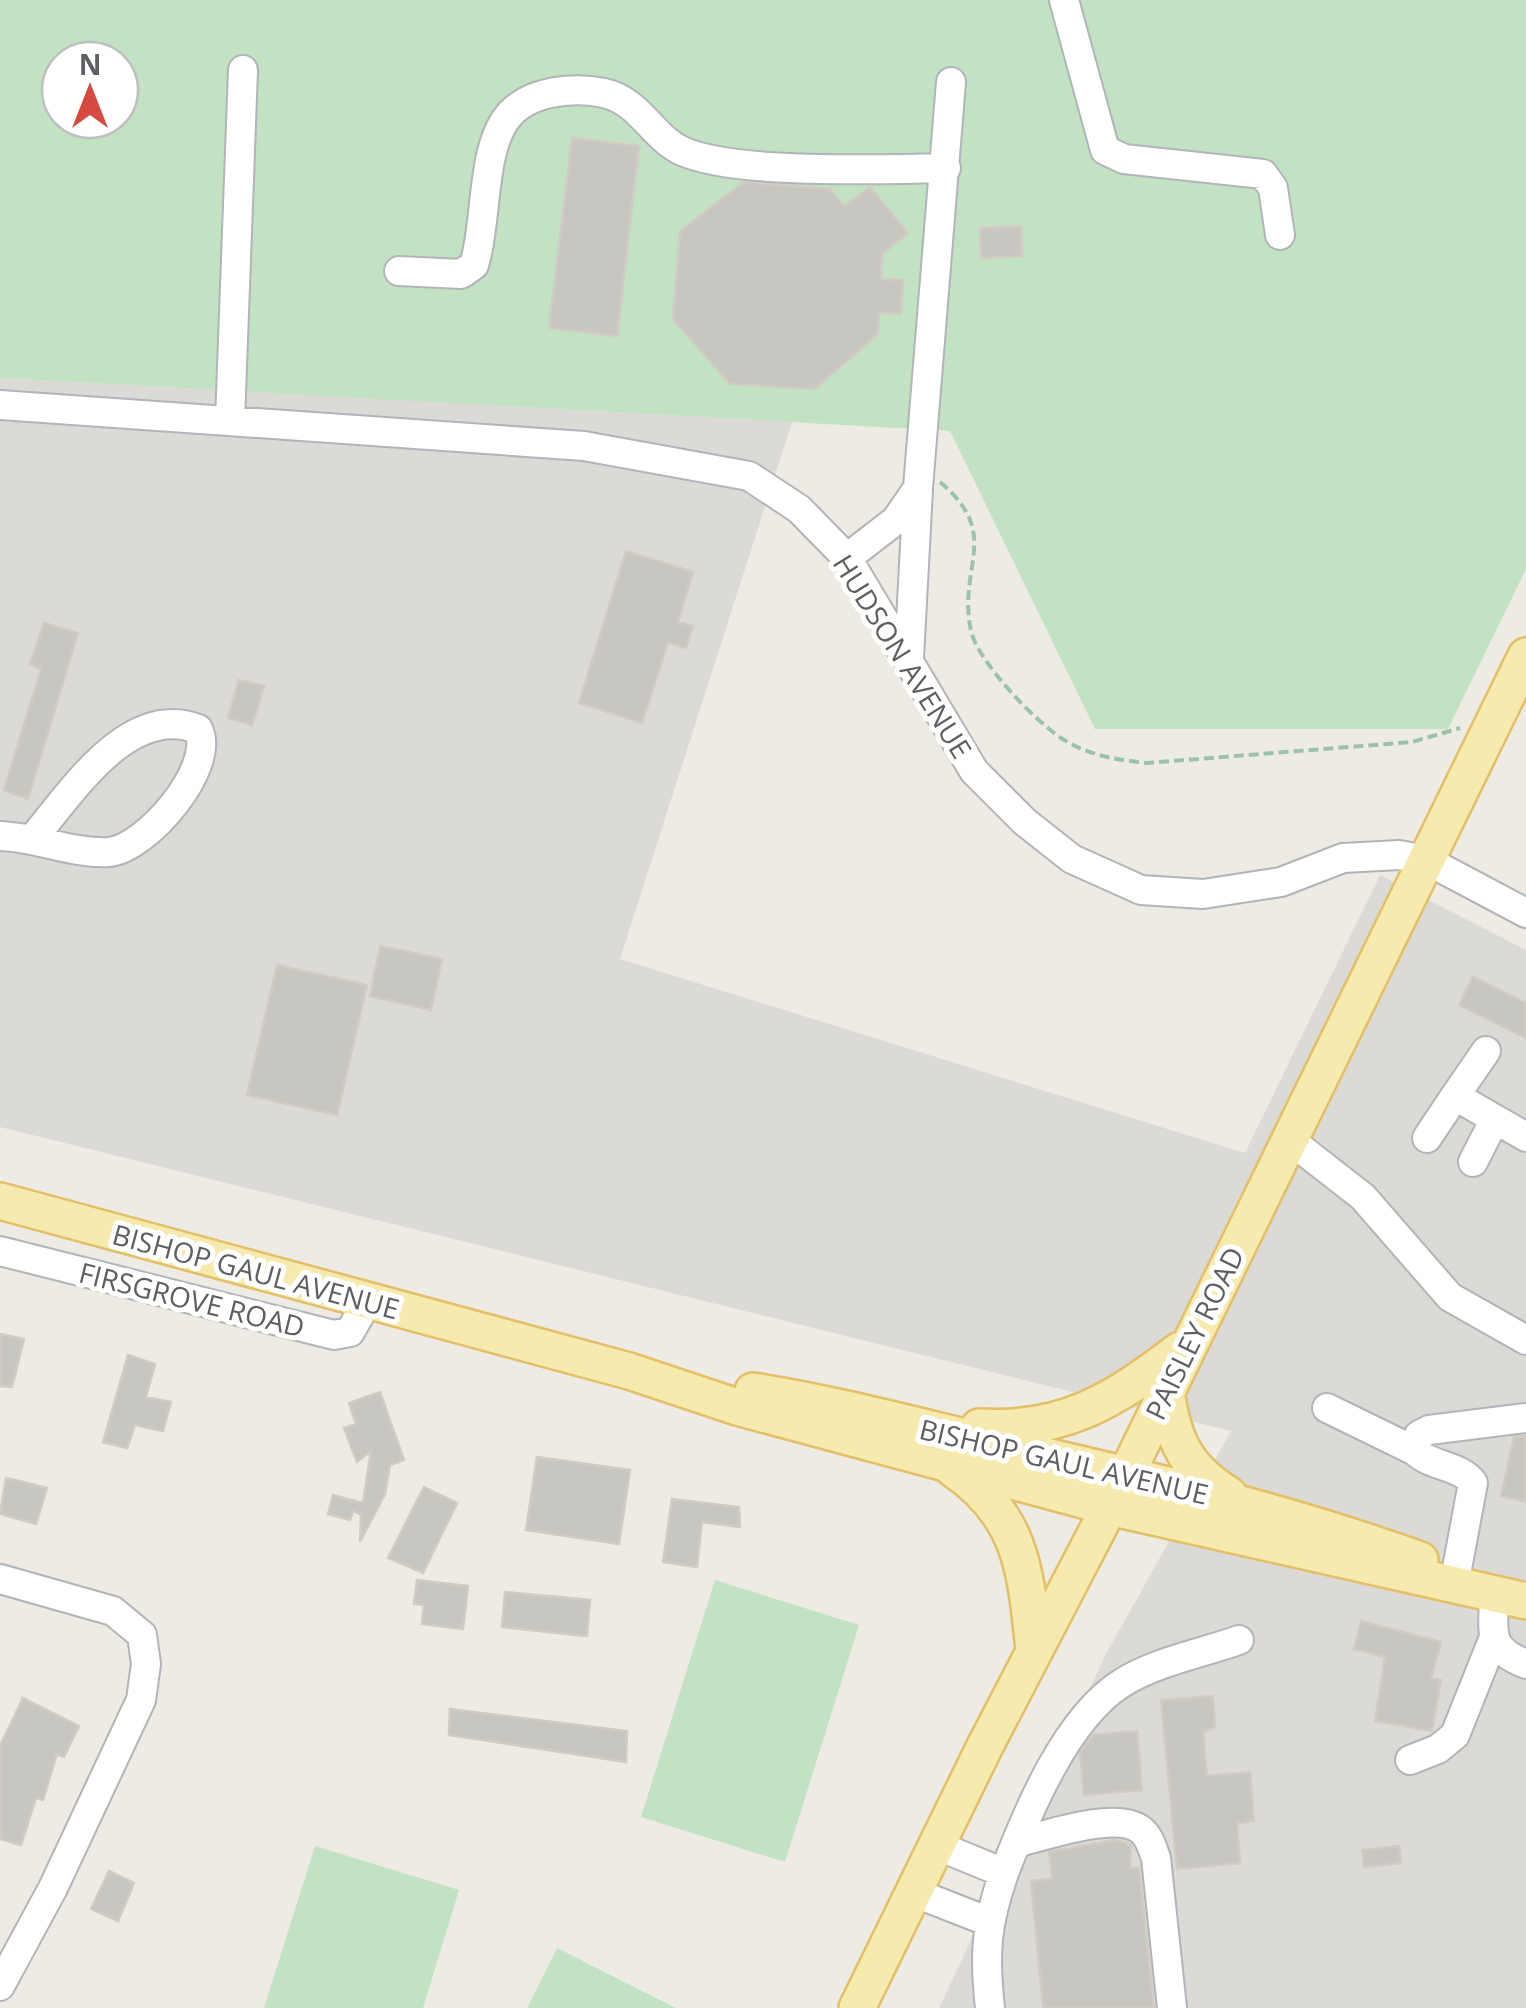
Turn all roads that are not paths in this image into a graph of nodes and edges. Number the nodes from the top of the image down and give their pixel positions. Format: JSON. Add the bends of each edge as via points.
{"nodes":[{"id":1,"x":1064,"y":0,"type":"edge"},
{"id":2,"x":243,"y":70,"type":"dead end"},
{"id":3,"x":952,"y":82,"type":"dead end"},
{"id":4,"x":946,"y":168,"type":"junction"},
{"id":5,"x":1280,"y":235,"type":"dead end"},
{"id":6,"x":398,"y":271,"type":"dead end"},
{"id":7,"x":0,"y":405,"type":"edge"},
{"id":8,"x":230,"y":421,"type":"junction"},
{"id":9,"x":920,"y":477,"type":"junction"},
{"id":10,"x":847,"y":558,"type":"junction"},
{"id":11,"x":1526,"y":656,"type":"edge"},
{"id":12,"x":909,"y":658,"type":"junction"},
{"id":13,"x":0,"y":836,"type":"edge"},
{"id":14,"x":34,"y":836,"type":"junction"},
{"id":15,"x":1426,"y":860,"type":"junction"},
{"id":16,"x":1526,"y":913,"type":"edge"},
{"id":17,"x":1486,"y":1051,"type":"dead end"},
{"id":18,"x":1455,"y":1096,"type":"junction"},
{"id":19,"x":1495,"y":1119,"type":"junction"},
{"id":20,"x":1526,"y":1137,"type":"edge"},
{"id":21,"x":1427,"y":1138,"type":"dead end"},
{"id":22,"x":1290,"y":1140,"type":"junction"},
{"id":23,"x":1473,"y":1162,"type":"dead end"},
{"id":24,"x":0,"y":1201,"type":"edge"},
{"id":25,"x":0,"y":1251,"type":"edge"},
{"id":26,"x":367,"y":1302,"type":"junction"},
{"id":27,"x":1526,"y":1340,"type":"edge"},
{"id":28,"x":1186,"y":1346,"type":"junction"},
{"id":29,"x":629,"y":1371,"type":"junction"},
{"id":30,"x":1166,"y":1390,"type":"junction"},
{"id":31,"x":1327,"y":1408,"type":"dead end"},
{"id":32,"x":1526,"y":1418,"type":"edge"},
{"id":33,"x":903,"y":1423,"type":"junction"},
{"id":34,"x":1415,"y":1450,"type":"junction"},
{"id":35,"x":941,"y":1460,"type":"junction"},
{"id":36,"x":1126,"y":1474,"type":"junction"},
{"id":37,"x":1245,"y":1505,"type":"junction"},
{"id":38,"x":1108,"y":1508,"type":"junction"},
{"id":39,"x":1456,"y":1574,"type":"junction"},
{"id":40,"x":0,"y":1579,"type":"edge"},
{"id":41,"x":1503,"y":1595,"type":"edge"},
{"id":42,"x":1239,"y":1640,"type":"dead end"},
{"id":43,"x":1493,"y":1640,"type":"junction"},
{"id":44,"x":1034,"y":1651,"type":"junction"},
{"id":45,"x":1526,"y":1664,"type":"edge"},
{"id":46,"x":1410,"y":1760,"type":"dead end"},
{"id":47,"x":1016,"y":1843,"type":"junction"},
{"id":48,"x":936,"y":1845,"type":"junction"},
{"id":49,"x":1004,"y":1873,"type":"junction"},
{"id":50,"x":914,"y":1892,"type":"junction"},
{"id":51,"x":987,"y":1921,"type":"junction"},
{"id":52,"x":0,"y":1986,"type":"edge"},
{"id":53,"x":856,"y":2008,"type":"edge"},
{"id":54,"x":990,"y":2008,"type":"edge"},
{"id":55,"x":1172,"y":2008,"type":"edge"}],
"edges":[{"from":1,"to":5,"type":"street","via":[[1105,150],[1124,159],[1263,174],[1273,188]]},
{"from":2,"to":8,"type":"street"},
{"from":3,"to":4,"type":"street"},
{"from":4,"to":6,"type":"street","via":[[852,170],[716,160],[680,150],[637,108],[608,94],[540,95],[512,112],[494,139],[474,265],[461,274]]},
{"from":4,"to":9,"type":"street"},
{"from":7,"to":8,"type":"street","name":"HUDSON AVENUE"},
{"from":8,"to":10,"type":"street","name":"HUDSON AVENUE","via":[[584,446],[749,476],[799,508]]},
{"from":9,"to":10,"type":"street","via":[[896,520]]},
{"from":9,"to":12,"type":"street"},
{"from":10,"to":12,"type":"street","name":"HUDSON AVENUE"},
{"from":11,"to":15,"type":"main road","name":"PAISLEY ROAD"},
{"from":12,"to":15,"type":"street","name":"HUDSON AVENUE","via":[[974,770],[1026,822],[1072,859],[1142,890],[1203,894],[1261,885],[1343,858]]},
{"from":13,"to":14,"type":"street"},
{"from":14,"to":14,"type":"street","via":[[92,852],[115,852],[134,842],[190,783],[202,750],[198,730],[158,723],[121,744],[75,785]]},
{"from":15,"to":16,"type":"street"},
{"from":15,"to":22,"type":"main road","name":"PAISLEY ROAD"},
{"from":17,"to":18,"type":"street"},
{"from":18,"to":19,"type":"street"},
{"from":18,"to":21,"type":"street"},
{"from":19,"to":20,"type":"street"},
{"from":19,"to":23,"type":"street"},
{"from":22,"to":27,"type":"street","via":[[1363,1196],[1450,1297]]},
{"from":22,"to":28,"type":"main road","name":"PAISLEY ROAD"},
{"from":24,"to":26,"type":"main road","name":"BISHOP GAUL AVENUE"},
{"from":25,"to":26,"type":"street","name":"FIRSGROVE ROAD","via":[[334,1335],[350,1332]]},
{"from":26,"to":29,"type":"main road","name":"BISHOP GAUL AVENUE"},
{"from":28,"to":30,"type":"main road","name":"PAISLEY ROAD"},
{"from":28,"to":33,"type":"main road","via":[[1126,1391],[1064,1421],[992,1428]]},
{"from":29,"to":33,"type":"main road","name":"BISHOP GAUL AVENUE","via":[[800,1398]]},
{"from":29,"to":35,"type":"main road","name":"BISHOP GAUL AVENUE"},
{"from":30,"to":36,"type":"main road","name":"PAISLEY ROAD"},
{"from":30,"to":37,"type":"main road","via":[[1172,1429],[1192,1468]]},
{"from":31,"to":34,"type":"street"},
{"from":32,"to":34,"type":"street","via":[[1430,1430],[1419,1435]]},
{"from":33,"to":36,"type":"main road","name":"BISHOP GAUL AVENUE"},
{"from":34,"to":39,"type":"street","via":[[1473,1484]]},
{"from":35,"to":38,"type":"main road","name":"BISHOP GAUL AVENUE"},
{"from":35,"to":44,"type":"main road","via":[[990,1498],[1012,1528]]},
{"from":36,"to":37,"type":"main road","name":"BISHOP GAUL AVENUE"},
{"from":36,"to":38,"type":"main road","name":"PAISLEY ROAD"},
{"from":37,"to":39,"type":"main road","name":"BISHOP GAUL AVENUE"},
{"from":38,"to":41,"type":"main road","name":"BISHOP GAUL AVENUE"},
{"from":38,"to":44,"type":"main road","name":"PAISLEY ROAD"},
{"from":39,"to":41,"type":"main road","name":"BISHOP GAUL AVENUE"},
{"from":40,"to":52,"type":"street","via":[[113,1611],[142,1635],[146,1664],[141,1700]]},
{"from":41,"to":43,"type":"street"},
{"from":42,"to":47,"type":"street","via":[[1126,1680],[1099,1700],[1070,1736]]},
{"from":43,"to":45,"type":"street","via":[[1503,1654]]},
{"from":43,"to":46,"type":"street","via":[[1455,1735]]},
{"from":44,"to":48,"type":"main road","name":"PAISLEY ROAD"},
{"from":47,"to":49,"type":"street"},
{"from":47,"to":55,"type":"street","via":[[1119,1822],[1149,1838]]},
{"from":48,"to":49,"type":"street"},
{"from":48,"to":50,"type":"main road","name":"PAISLEY ROAD"},
{"from":49,"to":51,"type":"street"},
{"from":50,"to":51,"type":"street"},
{"from":50,"to":53,"type":"main road","name":"PAISLEY ROAD"},
{"from":51,"to":54,"type":"street"}]}
